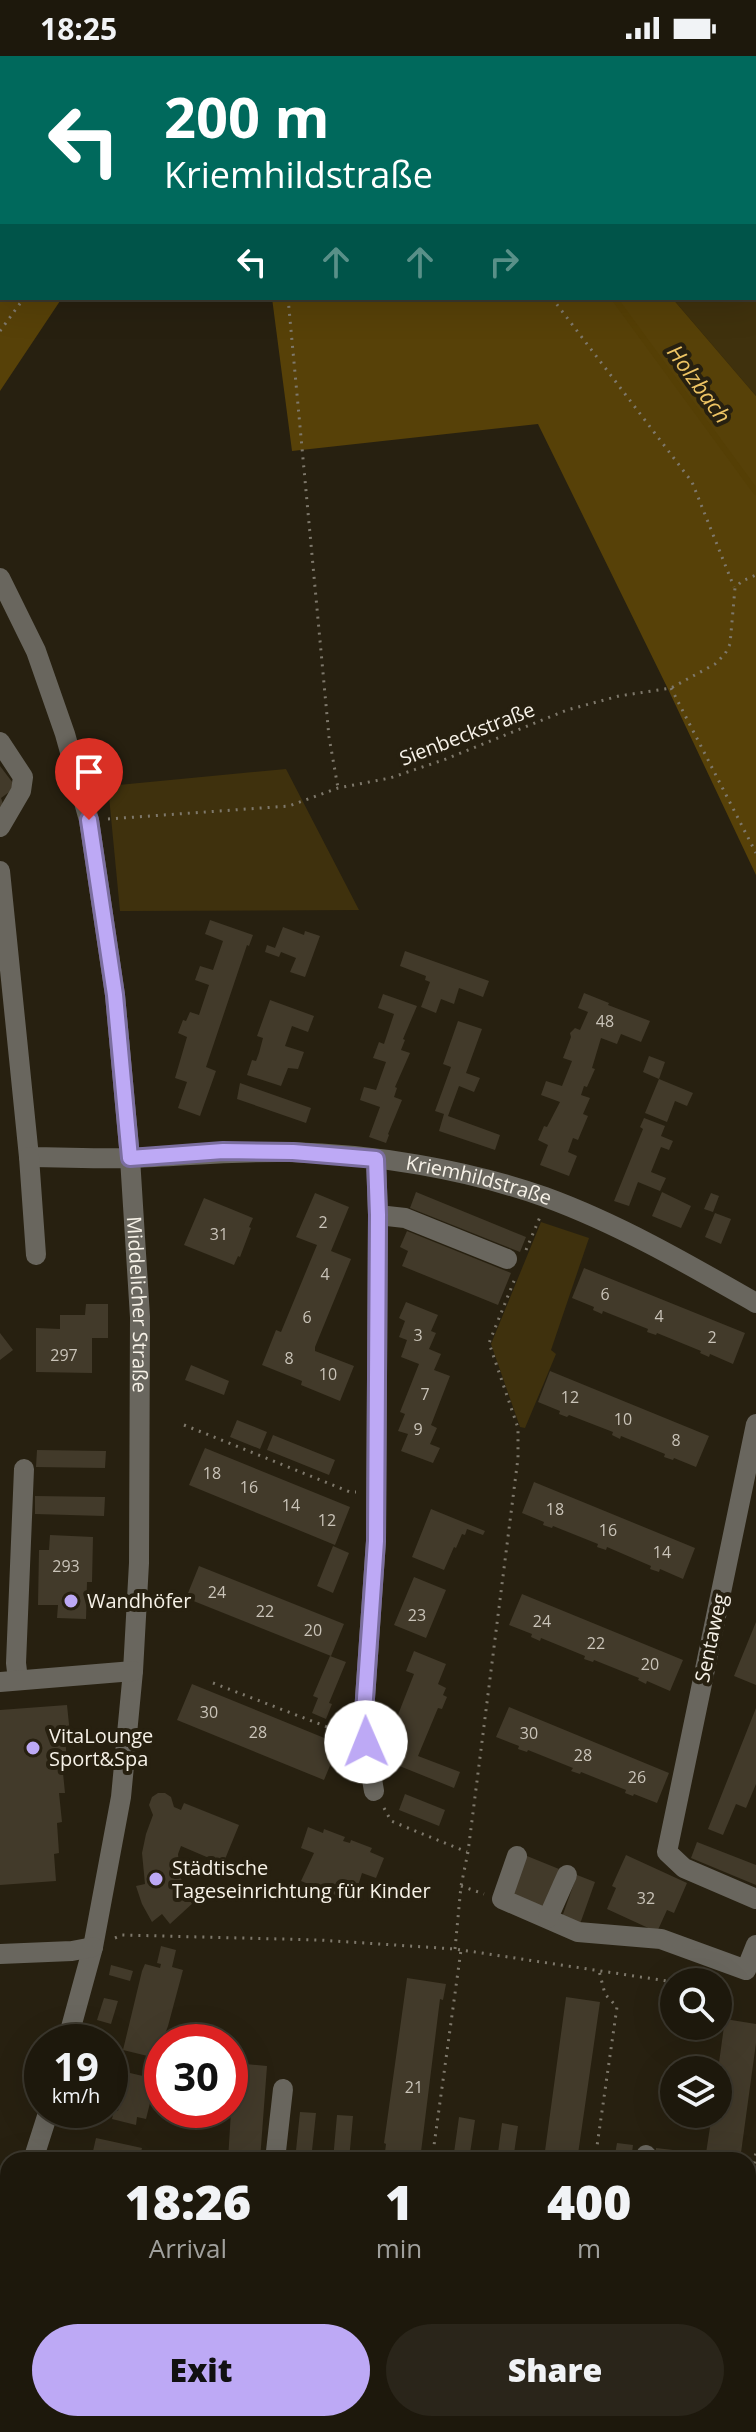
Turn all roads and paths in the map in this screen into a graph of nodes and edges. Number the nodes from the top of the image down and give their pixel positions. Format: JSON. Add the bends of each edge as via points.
{"nodes":[{"id":1,"x":23,"y":300,"type":"edge"},
{"id":2,"x":288,"y":300,"type":"edge"},
{"id":3,"x":554,"y":300,"type":"edge"},
{"id":4,"x":0,"y":331,"type":"edge"},
{"id":5,"x":754,"y":575,"type":"edge"},
{"id":6,"x":0,"y":578,"type":"edge"},
{"id":7,"x":735,"y":588,"type":"junction"},
{"id":8,"x":671,"y":688,"type":"junction"},
{"id":9,"x":0,"y":742,"type":"edge"},
{"id":10,"x":338,"y":788,"type":"junction"},
{"id":11,"x":89,"y":820,"type":"junction"},
{"id":12,"x":0,"y":827,"type":"edge"},
{"id":13,"x":756,"y":853,"type":"edge"},
{"id":14,"x":0,"y":871,"type":"edge"},
{"id":15,"x":9,"y":1048,"type":"edge"},
{"id":16,"x":29,"y":1157,"type":"junction"},
{"id":17,"x":130,"y":1158,"type":"junction"},
{"id":18,"x":376,"y":1159,"type":"junction"},
{"id":19,"x":547,"y":1198,"type":"junction"},
{"id":20,"x":378,"y":1215,"type":"junction"},
{"id":21,"x":36,"y":1255,"type":"dead end"},
{"id":22,"x":516,"y":1262,"type":"junction"},
{"id":23,"x":756,"y":1303,"type":"edge"},
{"id":24,"x":756,"y":1424,"type":"edge"},
{"id":25,"x":184,"y":1425,"type":"dead end"},
{"id":26,"x":24,"y":1469,"type":"dead end"},
{"id":27,"x":375,"y":1491,"type":"junction"},
{"id":28,"x":133,"y":1671,"type":"junction"},
{"id":29,"x":9,"y":1681,"type":"edge"},
{"id":30,"x":213,"y":1683,"type":"dead end"},
{"id":31,"x":366,"y":1742,"type":"junction"},
{"id":32,"x":374,"y":1791,"type":"joint"},
{"id":33,"x":468,"y":1852,"type":"junction"},
{"id":34,"x":517,"y":1856,"type":"dead end"},
{"id":35,"x":567,"y":1875,"type":"dead end"},
{"id":36,"x":756,"y":1899,"type":"edge"},
{"id":37,"x":548,"y":1918,"type":"junction"},
{"id":38,"x":756,"y":1945,"type":"edge"},
{"id":39,"x":93,"y":1947,"type":"junction"},
{"id":40,"x":455,"y":1949,"type":"junction"},
{"id":41,"x":461,"y":1950,"type":"junction"},
{"id":42,"x":0,"y":1954,"type":"edge"},
{"id":43,"x":599,"y":1971,"type":"junction"},
{"id":44,"x":660,"y":1980,"type":"edge"},
{"id":45,"x":72,"y":2024,"type":"edge"},
{"id":46,"x":283,"y":2089,"type":"dead end"},
{"id":47,"x":43,"y":2128,"type":"edge"},
{"id":48,"x":36,"y":2152,"type":"edge"},
{"id":49,"x":276,"y":2152,"type":"edge"},
{"id":50,"x":433,"y":2152,"type":"edge"},
{"id":51,"x":596,"y":2152,"type":"edge"}],
"edges":[{"from":1,"to":4,"type":"path"},
{"from":2,"to":10,"type":"path"},
{"from":3,"to":7,"type":"path","via":[[692,482]]},
{"from":5,"to":7,"type":"path"},
{"from":6,"to":11,"type":"street","name":"Middelicher Straße","via":[[36,651]]},
{"from":7,"to":8,"type":"path","name":"Sienbeckstraße","via":[[725,654]]},
{"from":8,"to":10,"type":"path","name":"Sienbeckstraße","via":[[567,710],[446,759]]},
{"from":8,"to":13,"type":"path"},
{"from":9,"to":12,"type":"street","via":[[23,777],[21,791]]},
{"from":10,"to":11,"type":"path","name":"Sienbeckstraße","via":[[289,806]]},
{"from":11,"to":17,"type":"street","name":"Middelicher Straße","via":[[115,995]]},
{"from":14,"to":15,"type":"street"},
{"from":15,"to":16,"type":"street"},
{"from":16,"to":17,"type":"street","name":"Kriemhildstraße"},
{"from":16,"to":21,"type":"street"},
{"from":17,"to":18,"type":"street","name":"Kriemhildstraße","via":[[223,1151]]},
{"from":17,"to":28,"type":"street","name":"Middelicher Straße","via":[[140,1317]]},
{"from":18,"to":19,"type":"street","name":"Kriemhildstraße","via":[[457,1173]]},
{"from":18,"to":20,"type":"street"},
{"from":19,"to":22,"type":"path"},
{"from":19,"to":23,"type":"street","name":"Kriemhildstraße","via":[[680,1259]]},
{"from":20,"to":22,"type":"street","via":[[405,1218]]},
{"from":20,"to":27,"type":"street"},
{"from":22,"to":33,"type":"path","via":[[489,1343],[518,1428],[518,1458]]},
{"from":24,"to":36,"type":"street","name":"Sentaweg","via":[[667,1852],[684,1868]]},
{"from":25,"to":27,"type":"path","via":[[350,1492]]},
{"from":26,"to":29,"type":"street","via":[[16,1663]]},
{"from":27,"to":31,"type":"street"},
{"from":28,"to":29,"type":"street"},
{"from":28,"to":39,"type":"street","name":"Middelicher Straße","via":[[121,1797]]},
{"from":30,"to":31,"type":"path"},
{"from":31,"to":32,"type":"street"},
{"from":32,"to":33,"type":"path","via":[[391,1821]]},
{"from":33,"to":40,"type":"path"},
{"from":34,"to":37,"type":"street","via":[[502,1899]]},
{"from":35,"to":37,"type":"street"},
{"from":37,"to":38,"type":"street","via":[[578,1932],[661,1939],[746,1970]]},
{"from":39,"to":40,"type":"path","via":[[122,1935]]},
{"from":39,"to":42,"type":"street"},
{"from":39,"to":45,"type":"street","name":"Middelicher Straße"},
{"from":40,"to":41,"type":"path"},
{"from":41,"to":43,"type":"path"},
{"from":41,"to":50,"type":"path"},
{"from":43,"to":44,"type":"path"},
{"from":43,"to":51,"type":"path","via":[[605,1994],[617,2007]]},
{"from":46,"to":49,"type":"street"},
{"from":47,"to":48,"type":"street"}]}
